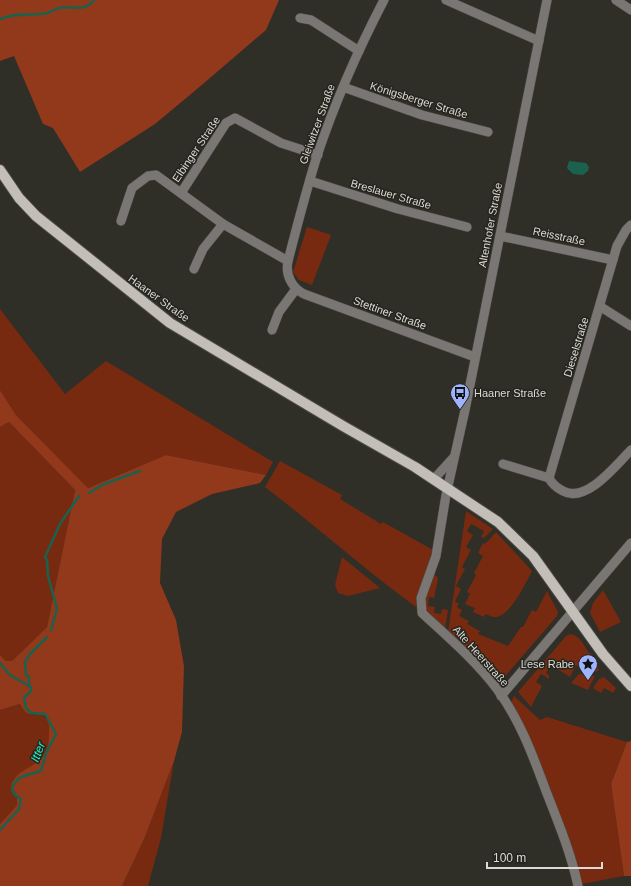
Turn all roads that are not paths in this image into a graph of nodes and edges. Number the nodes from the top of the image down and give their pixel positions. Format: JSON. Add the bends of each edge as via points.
{"nodes":[{"id":1,"x":384,"y":0,"type":"edge"},
{"id":2,"x":446,"y":0,"type":"edge"},
{"id":3,"x":547,"y":0,"type":"edge"},
{"id":4,"x":616,"y":0,"type":"edge"},
{"id":5,"x":631,"y":10,"type":"edge"},
{"id":6,"x":300,"y":18,"type":"dead end"},
{"id":7,"x":539,"y":41,"type":"junction"},
{"id":8,"x":359,"y":51,"type":"junction"},
{"id":9,"x":344,"y":87,"type":"junction"},
{"id":10,"x":488,"y":132,"type":"dead end"},
{"id":11,"x":318,"y":155,"type":"junction"},
{"id":12,"x":0,"y":170,"type":"edge"},
{"id":13,"x":310,"y":181,"type":"junction"},
{"id":14,"x":181,"y":193,"type":"junction"},
{"id":15,"x":121,"y":221,"type":"dead end"},
{"id":16,"x":223,"y":224,"type":"junction"},
{"id":17,"x":467,"y":226,"type":"dead end"},
{"id":18,"x":631,"y":226,"type":"edge"},
{"id":19,"x":500,"y":236,"type":"junction"},
{"id":20,"x":613,"y":260,"type":"junction"},
{"id":21,"x":288,"y":261,"type":"junction"},
{"id":22,"x":194,"y":269,"type":"dead end"},
{"id":23,"x":296,"y":290,"type":"junction"},
{"id":24,"x":601,"y":307,"type":"junction"},
{"id":25,"x":631,"y":326,"type":"edge"},
{"id":26,"x":272,"y":330,"type":"dead end"},
{"id":27,"x":475,"y":357,"type":"junction"},
{"id":28,"x":631,"y":450,"type":"edge"},
{"id":29,"x":456,"y":454,"type":"junction"},
{"id":30,"x":503,"y":464,"type":"dead end"},
{"id":31,"x":549,"y":478,"type":"junction"},
{"id":32,"x":434,"y":479,"type":"junction"},
{"id":33,"x":447,"y":488,"type":"junction"},
{"id":34,"x":631,"y":543,"type":"edge"},
{"id":35,"x":572,"y":611,"type":"junction"},
{"id":36,"x":631,"y":686,"type":"edge"},
{"id":37,"x":501,"y":696,"type":"junction"},
{"id":38,"x":578,"y":886,"type":"edge"}],
"edges":[{"from":1,"to":8,"type":"street","name":"Gleiwitzer Straße"},
{"from":2,"to":7,"type":"street"},
{"from":3,"to":7,"type":"street","name":"Altenhofer Straße"},
{"from":4,"to":5,"type":"street"},
{"from":6,"to":8,"type":"street","via":[[311,20]]},
{"from":7,"to":19,"type":"street","name":"Altenhofer Straße"},
{"from":8,"to":9,"type":"street","name":"Gleiwitzer Straße"},
{"from":9,"to":10,"type":"street","name":"Königsberger Straße","via":[[422,115]]},
{"from":9,"to":11,"type":"street","name":"Gleiwitzer Straße"},
{"from":11,"to":13,"type":"street","name":"Gleiwitzer Straße"},
{"from":11,"to":14,"type":"street","name":"Elbinger Straße","via":[[281,143],[235,118],[226,123]]},
{"from":12,"to":32,"type":"main road","name":"Haaner Straße","via":[[19,198],[36,216],[154,311],[286,393]]},
{"from":13,"to":17,"type":"street","name":"Breslauer Straße","via":[[398,209]]},
{"from":13,"to":21,"type":"street","name":"Gleiwitzer Straße"},
{"from":14,"to":15,"type":"street","via":[[156,176],[148,176],[129,193]]},
{"from":14,"to":16,"type":"street"},
{"from":16,"to":21,"type":"street"},
{"from":16,"to":22,"type":"street","via":[[203,248]]},
{"from":18,"to":20,"type":"street","name":"Dieselstraße","via":[[621,238]]},
{"from":19,"to":20,"type":"street","name":"Reisstraße"},
{"from":19,"to":27,"type":"street","name":"Altenhofer Straße"},
{"from":20,"to":24,"type":"street","name":"Dieselstraße"},
{"from":21,"to":23,"type":"street","via":[[288,276]]},
{"from":23,"to":26,"type":"street","via":[[279,312]]},
{"from":23,"to":27,"type":"street","name":"Stettiner Straße"},
{"from":24,"to":25,"type":"street"},
{"from":24,"to":31,"type":"street","name":"Dieselstraße"},
{"from":27,"to":29,"type":"street","name":"Altenhofer Straße"},
{"from":28,"to":31,"type":"street","via":[[584,493],[567,493],[554,486]]},
{"from":29,"to":32,"type":"street","name":"Altenhofer Straße"},
{"from":29,"to":33,"type":"street","name":"Altenhofer Straße"},
{"from":30,"to":31,"type":"street"},
{"from":32,"to":33,"type":"main road","name":"Haaner Straße"},
{"from":33,"to":35,"type":"main road","name":"Haaner Straße","via":[[513,534],[533,556]]},
{"from":33,"to":37,"type":"street","name":"Alte Heerstraße","via":[[436,556],[421,598],[422,613],[467,656]]},
{"from":34,"to":35,"type":"street"},
{"from":35,"to":36,"type":"main road","name":"Haaner Straße","via":[[603,654]]},
{"from":35,"to":37,"type":"street"},
{"from":37,"to":38,"type":"street","name":"Alte Heerstraße","via":[[526,740],[566,843]]}]}
